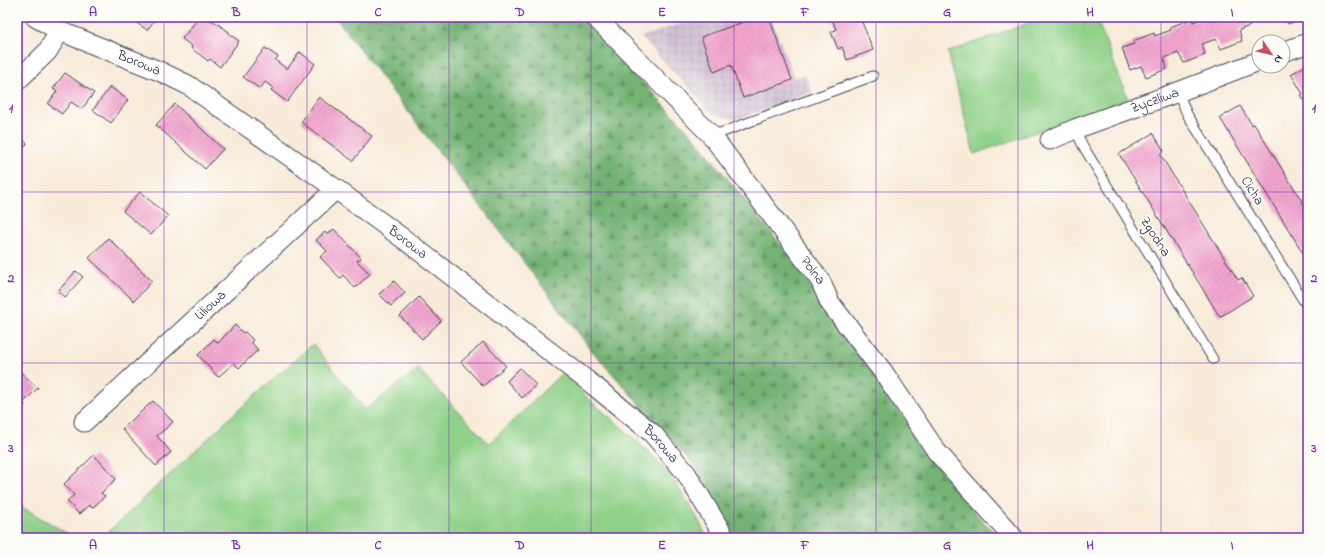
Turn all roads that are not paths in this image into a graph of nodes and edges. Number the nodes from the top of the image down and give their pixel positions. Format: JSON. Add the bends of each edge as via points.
{"nodes":[{"id":1,"x":35,"y":17,"type":"edge"},
{"id":2,"x":595,"y":17,"type":"edge"},
{"id":3,"x":60,"y":31,"type":"junction"},
{"id":4,"x":1308,"y":43,"type":"edge"},
{"id":5,"x":1291,"y":49,"type":"edge"},
{"id":6,"x":1251,"y":65,"type":"edge"},
{"id":7,"x":873,"y":76,"type":"dead end"},
{"id":8,"x":17,"y":81,"type":"edge"},
{"id":9,"x":1178,"y":92,"type":"junction"},
{"id":10,"x":1075,"y":129,"type":"junction"},
{"id":11,"x":712,"y":136,"type":"junction"},
{"id":12,"x":1050,"y":140,"type":"dead end"},
{"id":13,"x":336,"y":188,"type":"junction"},
{"id":14,"x":1306,"y":302,"type":"edge"},
{"id":15,"x":1213,"y":359,"type":"dead end"},
{"id":16,"x":84,"y":422,"type":"dead end"},
{"id":17,"x":726,"y":538,"type":"edge"},
{"id":18,"x":1014,"y":538,"type":"edge"}],
"edges":[{"from":1,"to":3,"type":"street","name":"Borowa"},
{"from":2,"to":11,"type":"street","name":"Polna"},
{"from":3,"to":8,"type":"street","via":[[47,52]]},
{"from":3,"to":13,"type":"street","name":"Borowa","via":[[188,85]]},
{"from":4,"to":5,"type":"street"},
{"from":6,"to":9,"type":"street","name":"Życzliwa"},
{"from":7,"to":11,"type":"lane"},
{"from":9,"to":10,"type":"street","name":"Życzliwa"},
{"from":9,"to":14,"type":"lane","name":"Cicha","via":[[1187,114]]},
{"from":10,"to":12,"type":"street","name":"Życzliwa"},
{"from":10,"to":15,"type":"lane","name":"Zgodna"},
{"from":11,"to":18,"type":"street","name":"Polna","via":[[820,280],[830,303],[884,373],[937,452]]},
{"from":13,"to":16,"type":"street","name":"Liliowa"},
{"from":13,"to":17,"type":"street","name":"Borowa","via":[[652,433],[686,473]]}]}
